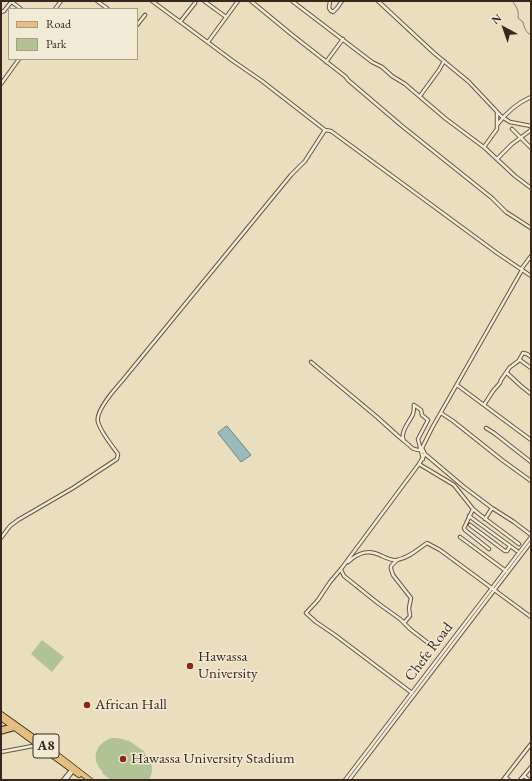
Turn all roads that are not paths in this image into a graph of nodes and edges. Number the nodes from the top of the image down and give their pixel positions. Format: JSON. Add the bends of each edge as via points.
{"nodes":[{"id":1,"x":12,"y":1,"type":"edge"},
{"id":2,"x":97,"y":1,"type":"edge"},
{"id":3,"x":152,"y":1,"type":"edge"},
{"id":4,"x":204,"y":1,"type":"edge"},
{"id":5,"x":238,"y":1,"type":"edge"},
{"id":6,"x":251,"y":1,"type":"edge"},
{"id":7,"x":292,"y":1,"type":"edge"},
{"id":8,"x":330,"y":1,"type":"edge"},
{"id":9,"x":342,"y":1,"type":"edge"},
{"id":10,"x":378,"y":1,"type":"edge"},
{"id":11,"x":195,"y":3,"type":"dead end"},
{"id":12,"x":20,"y":8,"type":"edge"},
{"id":13,"x":107,"y":8,"type":"edge"},
{"id":14,"x":1,"y":12,"type":"edge"},
{"id":15,"x":145,"y":15,"type":"dead end"},
{"id":16,"x":226,"y":17,"type":"junction"},
{"id":17,"x":180,"y":22,"type":"junction"},
{"id":18,"x":138,"y":24,"type":"edge"},
{"id":19,"x":343,"y":39,"type":"junction"},
{"id":20,"x":208,"y":42,"type":"junction"},
{"id":21,"x":18,"y":60,"type":"edge"},
{"id":22,"x":444,"y":61,"type":"junction"},
{"id":23,"x":326,"y":62,"type":"junction"},
{"id":24,"x":1,"y":84,"type":"edge"},
{"id":25,"x":420,"y":96,"type":"junction"},
{"id":26,"x":531,"y":96,"type":"edge"},
{"id":27,"x":497,"y":112,"type":"junction"},
{"id":28,"x":502,"y":118,"type":"junction"},
{"id":29,"x":497,"y":126,"type":"junction"},
{"id":30,"x":531,"y":126,"type":"edge"},
{"id":31,"x":512,"y":129,"type":"dead end"},
{"id":32,"x":326,"y":130,"type":"junction"},
{"id":33,"x":531,"y":130,"type":"edge"},
{"id":34,"x":520,"y":138,"type":"junction"},
{"id":35,"x":484,"y":147,"type":"junction"},
{"id":36,"x":531,"y":148,"type":"edge"},
{"id":37,"x":497,"y":159,"type":"junction"},
{"id":38,"x":531,"y":188,"type":"edge"},
{"id":39,"x":531,"y":228,"type":"edge"},
{"id":40,"x":531,"y":256,"type":"edge"},
{"id":41,"x":522,"y":270,"type":"junction"},
{"id":42,"x":531,"y":276,"type":"edge"},
{"id":43,"x":531,"y":357,"type":"edge"},
{"id":44,"x":520,"y":360,"type":"junction"},
{"id":45,"x":311,"y":362,"type":"dead end"},
{"id":46,"x":531,"y":368,"type":"edge"},
{"id":47,"x":507,"y":373,"type":"junction"},
{"id":48,"x":457,"y":385,"type":"junction"},
{"id":49,"x":531,"y":394,"type":"edge"},
{"id":50,"x":484,"y":405,"type":"junction"},
{"id":51,"x":441,"y":413,"type":"junction"},
{"id":52,"x":486,"y":428,"type":"dead end"},
{"id":53,"x":531,"y":440,"type":"edge"},
{"id":54,"x":404,"y":441,"type":"junction"},
{"id":55,"x":420,"y":450,"type":"junction"},
{"id":56,"x":425,"y":454,"type":"junction"},
{"id":57,"x":423,"y":459,"type":"junction"},
{"id":58,"x":531,"y":462,"type":"edge"},
{"id":59,"x":420,"y":464,"type":"junction"},
{"id":60,"x":531,"y":481,"type":"edge"},
{"id":61,"x":492,"y":508,"type":"junction"},
{"id":62,"x":473,"y":509,"type":"junction"},
{"id":63,"x":469,"y":516,"type":"junction"},
{"id":64,"x":485,"y":519,"type":"junction"},
{"id":65,"x":470,"y":525,"type":"dead end"},
{"id":66,"x":531,"y":536,"type":"edge"},
{"id":67,"x":460,"y":537,"type":"dead end"},
{"id":68,"x":1,"y":538,"type":"edge"},
{"id":69,"x":531,"y":542,"type":"edge"},
{"id":70,"x":519,"y":544,"type":"dead end"},
{"id":71,"x":510,"y":546,"type":"junction"},
{"id":72,"x":489,"y":549,"type":"dead end"},
{"id":73,"x":516,"y":551,"type":"dead end"},
{"id":74,"x":397,"y":560,"type":"junction"},
{"id":75,"x":345,"y":564,"type":"junction"},
{"id":76,"x":341,"y":569,"type":"junction"},
{"id":77,"x":506,"y":572,"type":"junction"},
{"id":78,"x":493,"y":589,"type":"junction"},
{"id":79,"x":531,"y":617,"type":"edge"},
{"id":80,"x":404,"y":623,"type":"junction"},
{"id":81,"x":432,"y":646,"type":"dead end"},
{"id":82,"x":412,"y":693,"type":"junction"},
{"id":83,"x":1,"y":714,"type":"edge"},
{"id":84,"x":1,"y":718,"type":"edge"},
{"id":85,"x":14,"y":727,"type":"junction"},
{"id":86,"x":1,"y":730,"type":"edge"},
{"id":87,"x":38,"y":745,"type":"junction"},
{"id":88,"x":531,"y":745,"type":"edge"},
{"id":89,"x":1,"y":752,"type":"edge"},
{"id":90,"x":531,"y":767,"type":"edge"},
{"id":91,"x":74,"y":769,"type":"junction"},
{"id":92,"x":524,"y":776,"type":"junction"},
{"id":93,"x":504,"y":779,"type":"edge"},
{"id":94,"x":65,"y":780,"type":"edge"},
{"id":95,"x":85,"y":780,"type":"edge"},
{"id":96,"x":90,"y":780,"type":"edge"},
{"id":97,"x":345,"y":780,"type":"edge"},
{"id":98,"x":349,"y":780,"type":"edge"},
{"id":99,"x":509,"y":780,"type":"edge"},
{"id":100,"x":520,"y":780,"type":"edge"},
{"id":101,"x":529,"y":780,"type":"edge"}],
"edges":[{"from":1,"to":12,"type":"street"},
{"from":1,"to":14,"type":"street"},
{"from":2,"to":13,"type":"street"},
{"from":3,"to":17,"type":"street"},
{"from":4,"to":16,"type":"street"},
{"from":5,"to":16,"type":"street"},
{"from":6,"to":23,"type":"street"},
{"from":7,"to":19,"type":"street"},
{"from":8,"to":9,"type":"street","via":[[329,8],[333,12]]},
{"from":10,"to":22,"type":"street"},
{"from":11,"to":17,"type":"street"},
{"from":15,"to":18,"type":"street"},
{"from":16,"to":20,"type":"street"},
{"from":17,"to":20,"type":"street"},
{"from":19,"to":23,"type":"street"},
{"from":19,"to":25,"type":"street"},
{"from":20,"to":32,"type":"street"},
{"from":21,"to":24,"type":"street"},
{"from":22,"to":25,"type":"street"},
{"from":22,"to":27,"type":"street","via":[[469,82]]},
{"from":23,"to":39,"type":"street","via":[[346,76],[506,212]]},
{"from":25,"to":35,"type":"street"},
{"from":26,"to":28,"type":"street"},
{"from":27,"to":28,"type":"street"},
{"from":27,"to":29,"type":"street"},
{"from":28,"to":29,"type":"street"},
{"from":28,"to":30,"type":"street"},
{"from":29,"to":35,"type":"street"},
{"from":31,"to":34,"type":"street"},
{"from":32,"to":41,"type":"street","via":[[331,131]]},
{"from":32,"to":68,"type":"street","via":[[305,161],[102,407],[98,422],[118,454],[117,459],[18,520]]},
{"from":33,"to":34,"type":"street"},
{"from":34,"to":36,"type":"street"},
{"from":34,"to":37,"type":"street"},
{"from":35,"to":37,"type":"street"},
{"from":37,"to":38,"type":"street"},
{"from":40,"to":41,"type":"street"},
{"from":41,"to":42,"type":"street"},
{"from":41,"to":48,"type":"street"},
{"from":43,"to":44,"type":"street","via":[[523,353]]},
{"from":44,"to":46,"type":"street"},
{"from":44,"to":47,"type":"street","via":[[510,367]]},
{"from":45,"to":54,"type":"street"},
{"from":47,"to":49,"type":"street"},
{"from":47,"to":50,"type":"street"},
{"from":48,"to":50,"type":"street"},
{"from":48,"to":51,"type":"street"},
{"from":50,"to":53,"type":"street"},
{"from":51,"to":56,"type":"street","via":[[422,448]]},
{"from":51,"to":60,"type":"street"},
{"from":52,"to":58,"type":"street"},
{"from":54,"to":55,"type":"street","via":[[411,448]]},
{"from":54,"to":55,"type":"street","via":[[403,434],[414,413],[414,405],[428,420],[418,439]]},
{"from":55,"to":57,"type":"street"},
{"from":56,"to":57,"type":"street"},
{"from":56,"to":61,"type":"street"},
{"from":57,"to":59,"type":"street"},
{"from":59,"to":62,"type":"street","via":[[454,485]]},
{"from":59,"to":75,"type":"street"},
{"from":61,"to":64,"type":"street"},
{"from":61,"to":66,"type":"street"},
{"from":62,"to":63,"type":"street"},
{"from":62,"to":64,"type":"street"},
{"from":63,"to":71,"type":"street"},
{"from":63,"to":72,"type":"street","via":[[465,530]]},
{"from":64,"to":70,"type":"street"},
{"from":65,"to":71,"type":"street","via":[[505,551]]},
{"from":66,"to":77,"type":"street","name":"Chefe Road"},
{"from":67,"to":77,"type":"street"},
{"from":69,"to":77,"type":"street","name":"Chefe Road"},
{"from":71,"to":73,"type":"street"},
{"from":74,"to":75,"type":"street","via":[[370,552],[359,554]]},
{"from":74,"to":78,"type":"street","via":[[427,544],[440,550]]},
{"from":74,"to":80,"type":"street","via":[[391,566],[391,572],[411,598],[410,616]]},
{"from":75,"to":76,"type":"street"},
{"from":76,"to":80,"type":"street","via":[[344,576]]},
{"from":76,"to":82,"type":"street","via":[[306,613]]},
{"from":77,"to":78,"type":"street","name":"Chefe Road"},
{"from":78,"to":79,"type":"street"},
{"from":78,"to":82,"type":"street","name":"Chefe Road"},
{"from":78,"to":98,"type":"street","name":"Chefe Road"},
{"from":80,"to":81,"type":"street"},
{"from":82,"to":97,"type":"street","name":"Chefe Road"},
{"from":83,"to":85,"type":"highway","number":"A8"},
{"from":84,"to":85,"type":"highway","number":"A8"},
{"from":85,"to":86,"type":"main road"},
{"from":85,"to":87,"type":"highway","number":"A8"},
{"from":85,"to":91,"type":"highway","number":"A8"},
{"from":87,"to":89,"type":"street"},
{"from":87,"to":91,"type":"highway","number":"A8"},
{"from":88,"to":93,"type":"street"},
{"from":90,"to":92,"type":"street"},
{"from":91,"to":94,"type":"street"},
{"from":91,"to":95,"type":"highway","number":"A8"},
{"from":91,"to":96,"type":"highway","number":"A8"},
{"from":92,"to":100,"type":"street"},
{"from":92,"to":101,"type":"street"},
{"from":93,"to":99,"type":"street"}]}
